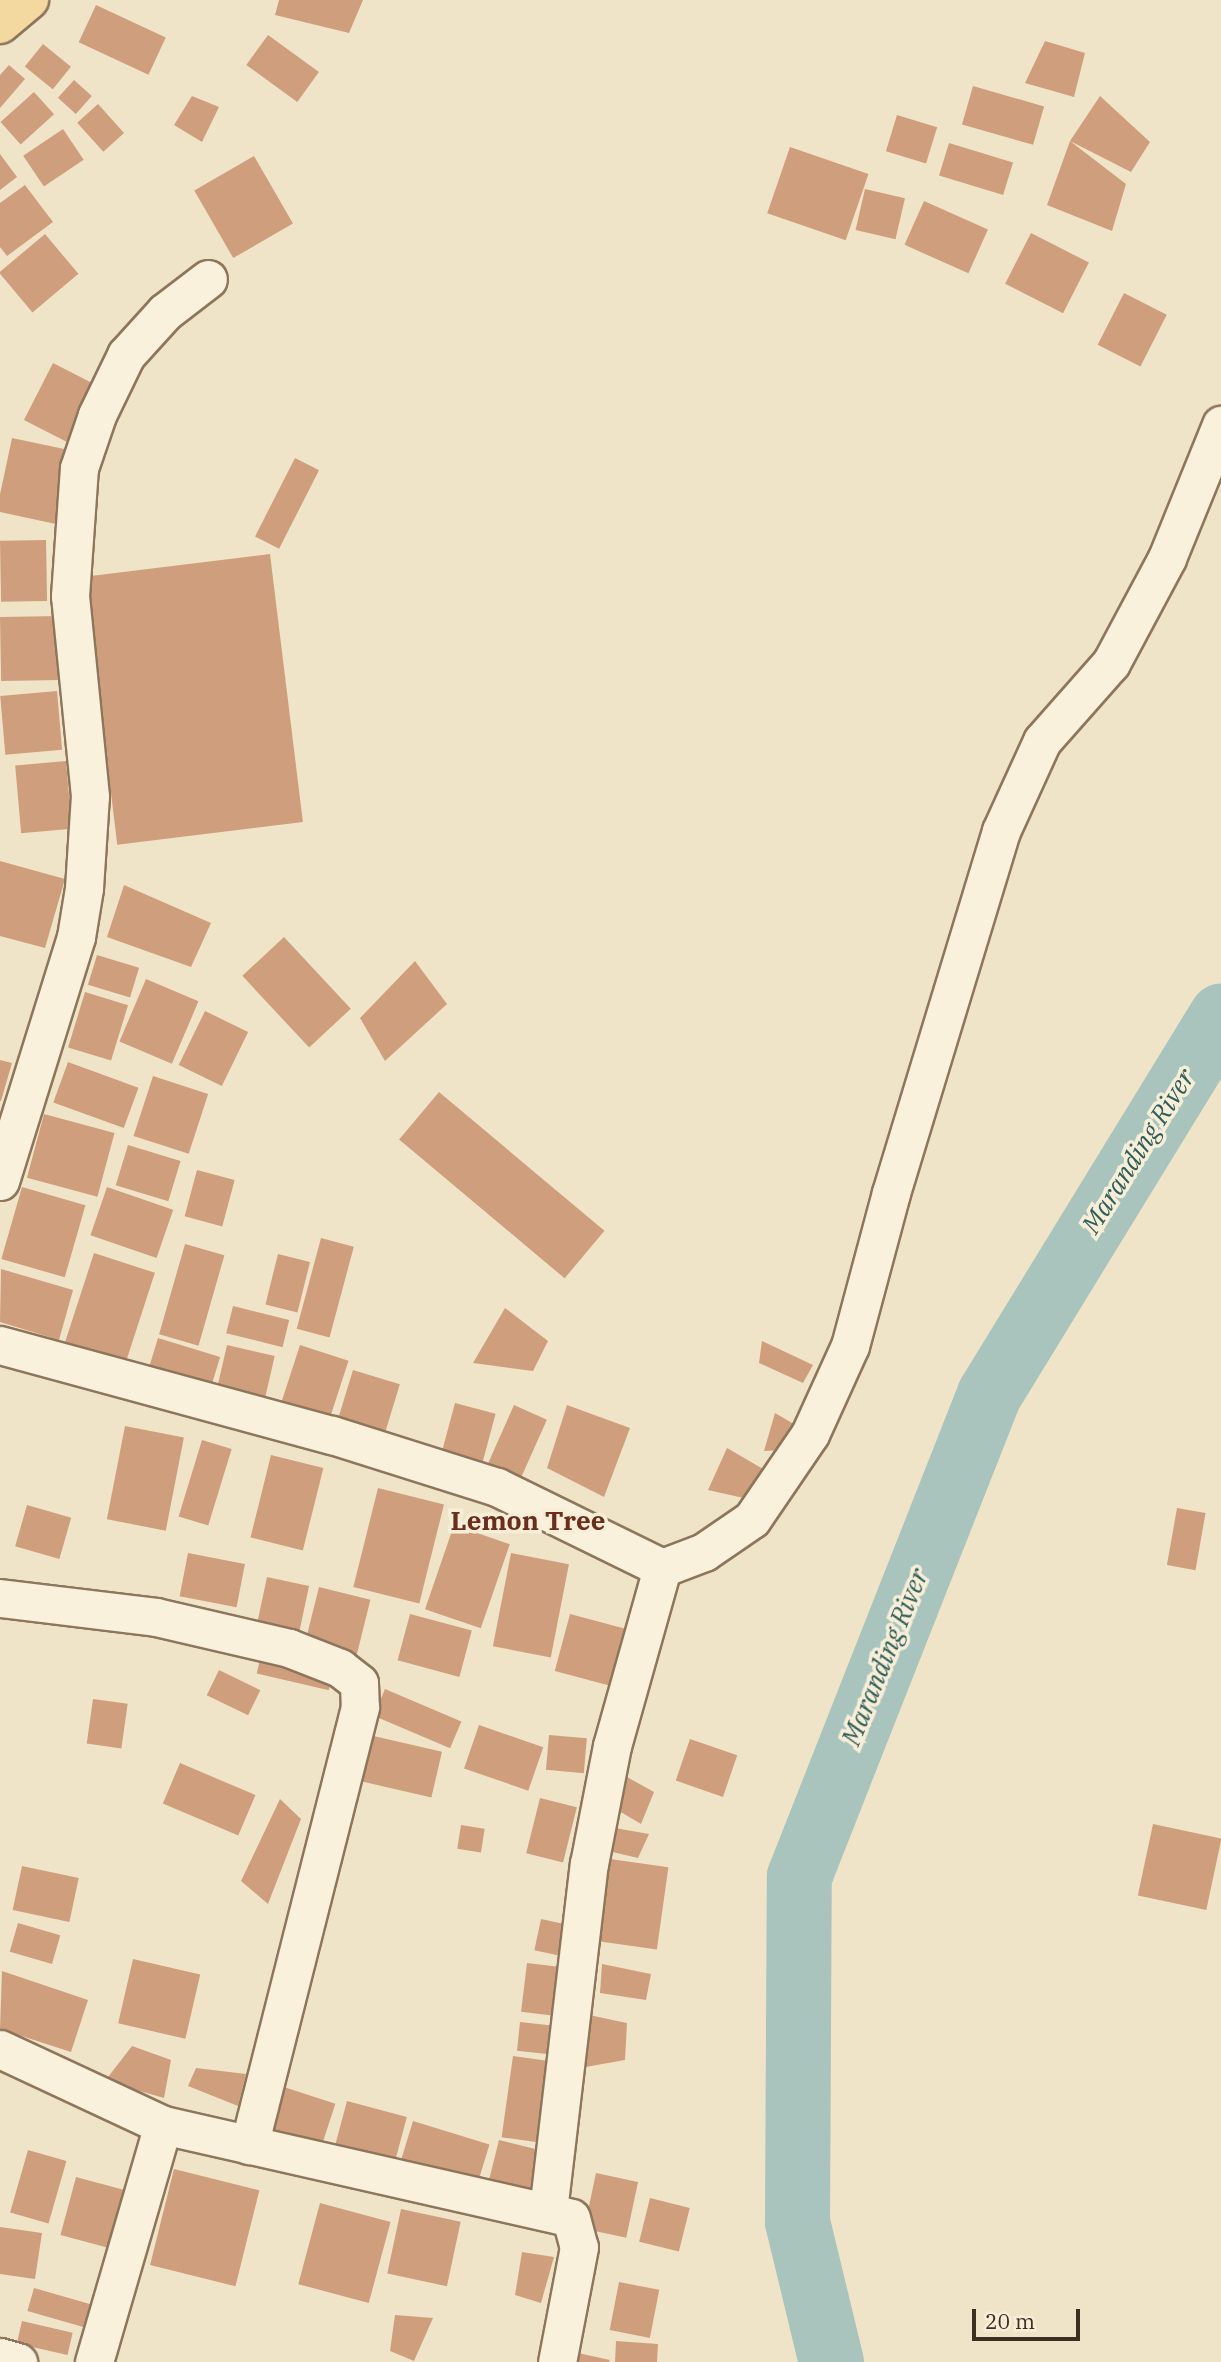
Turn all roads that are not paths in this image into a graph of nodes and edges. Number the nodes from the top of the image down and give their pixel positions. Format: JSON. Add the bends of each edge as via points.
{"nodes":[{"id":1,"x":29,"y":0,"type":"edge"},
{"id":2,"x":0,"y":24,"type":"edge"},
{"id":3,"x":208,"y":279,"type":"dead end"},
{"id":4,"x":1221,"y":425,"type":"edge"},
{"id":5,"x":0,"y":1181,"type":"edge"},
{"id":6,"x":0,"y":1345,"type":"edge"},
{"id":7,"x":662,"y":1568,"type":"junction"},
{"id":8,"x":0,"y":1598,"type":"edge"},
{"id":9,"x":0,"y":2049,"type":"edge"},
{"id":10,"x":163,"y":2125,"type":"junction"},
{"id":11,"x":249,"y":2145,"type":"junction"},
{"id":12,"x":548,"y":2210,"type":"junction"},
{"id":13,"x":0,"y":2357,"type":"edge"},
{"id":14,"x":19,"y":2362,"type":"edge"},
{"id":15,"x":94,"y":2362,"type":"edge"},
{"id":16,"x":557,"y":2362,"type":"edge"}],
"edges":[{"from":1,"to":2,"type":"main road"},
{"from":3,"to":5,"type":"street","via":[[165,312],[126,355],[97,415],[79,468],[69,596],[90,796],[84,888],[76,937]]},
{"from":4,"to":7,"type":"street","via":[[1167,558],[1111,663],[1042,741],[1001,831],[891,1193],[850,1346],[810,1434],[752,1519],[704,1552]]},
{"from":6,"to":7,"type":"street","via":[[332,1435],[497,1487]]},
{"from":7,"to":12,"type":"street","via":[[612,1746],[589,1864]]},
{"from":8,"to":11,"type":"street","via":[[156,1617],[289,1648],[340,1668],[359,1683],[360,1707]]},
{"from":9,"to":10,"type":"street"},
{"from":10,"to":11,"type":"street"},
{"from":10,"to":15,"type":"street"},
{"from":11,"to":12,"type":"street"},
{"from":12,"to":16,"type":"street","via":[[570,2218],[579,2247]]},
{"from":13,"to":14,"type":"street"}]}
